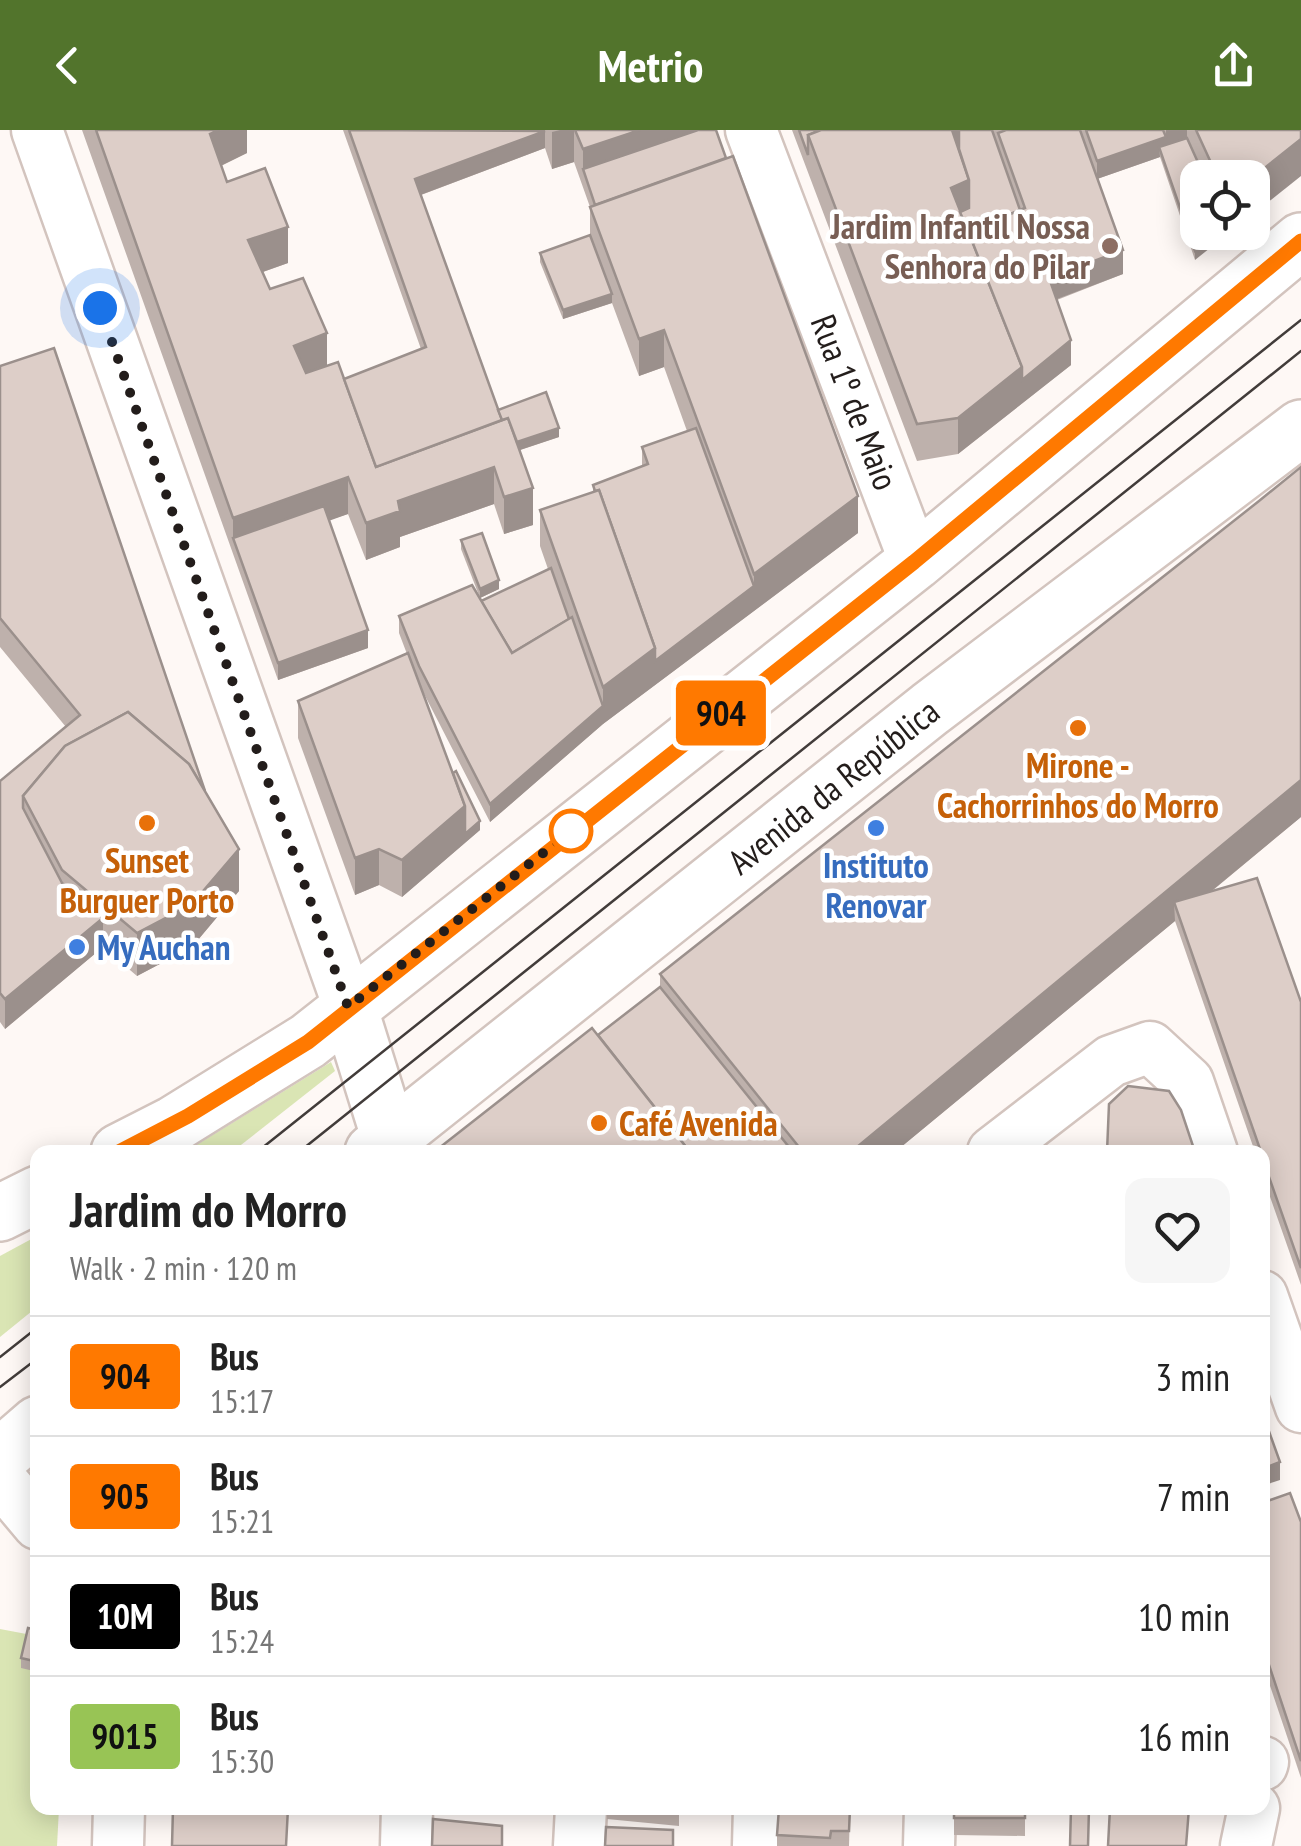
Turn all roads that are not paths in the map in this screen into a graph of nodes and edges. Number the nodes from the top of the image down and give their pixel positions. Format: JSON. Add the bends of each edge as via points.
{"nodes":[{"id":1,"x":37,"y":130,"type":"edge"},
{"id":2,"x":751,"y":130,"type":"edge"},
{"id":3,"x":1301,"y":241,"type":"edge"},
{"id":4,"x":1301,"y":428,"type":"edge"},
{"id":5,"x":914,"y":562,"type":"junction"},
{"id":6,"x":348,"y":1007,"type":"junction"},
{"id":7,"x":132,"y":1145,"type":"edge"},
{"id":8,"x":382,"y":1145,"type":"edge"},
{"id":9,"x":383,"y":1145,"type":"edge"},
{"id":10,"x":1002,"y":1145,"type":"edge"},
{"id":11,"x":1210,"y":1145,"type":"edge"},
{"id":12,"x":30,"y":1198,"type":"edge"},
{"id":13,"x":0,"y":1213,"type":"edge"},
{"id":14,"x":1270,"y":1319,"type":"edge"},
{"id":15,"x":1301,"y":1407,"type":"edge"},
{"id":16,"x":30,"y":1431,"type":"edge"},
{"id":17,"x":0,"y":1457,"type":"edge"},
{"id":18,"x":0,"y":1479,"type":"edge"},
{"id":19,"x":30,"y":1515,"type":"edge"},
{"id":20,"x":120,"y":1815,"type":"edge"},
{"id":21,"x":407,"y":1815,"type":"edge"},
{"id":22,"x":581,"y":1815,"type":"edge"},
{"id":23,"x":759,"y":1815,"type":"edge"},
{"id":24,"x":930,"y":1815,"type":"edge"},
{"id":25,"x":1253,"y":1815,"type":"edge"},
{"id":26,"x":118,"y":1846,"type":"edge"},
{"id":27,"x":406,"y":1846,"type":"edge"},
{"id":28,"x":579,"y":1846,"type":"edge"},
{"id":29,"x":758,"y":1846,"type":"edge"},
{"id":30,"x":929,"y":1846,"type":"edge"},
{"id":31,"x":1246,"y":1846,"type":"edge"}],
"edges":[{"from":1,"to":6,"type":"street"},
{"from":2,"to":5,"type":"street","name":"Rua 1º de Maio"},
{"from":3,"to":5,"type":"main road"},
{"from":4,"to":9,"type":"main road","name":"Avenida da República","via":[[930,709]]},
{"from":5,"to":6,"type":"main road"},
{"from":6,"to":7,"type":"main road","via":[[308,1042]]},
{"from":6,"to":8,"type":"main road"},
{"from":10,"to":11,"type":"street","via":[[1111,1060],[1150,1047],[1188,1082]]},
{"from":12,"to":13,"type":"main road"},
{"from":14,"to":15,"type":"street"},
{"from":16,"to":17,"type":"main road"},
{"from":18,"to":19,"type":"street"},
{"from":20,"to":26,"type":"street"},
{"from":21,"to":27,"type":"street"},
{"from":22,"to":28,"type":"street"},
{"from":23,"to":29,"type":"street"},
{"from":24,"to":30,"type":"street"},
{"from":25,"to":31,"type":"street"}]}
